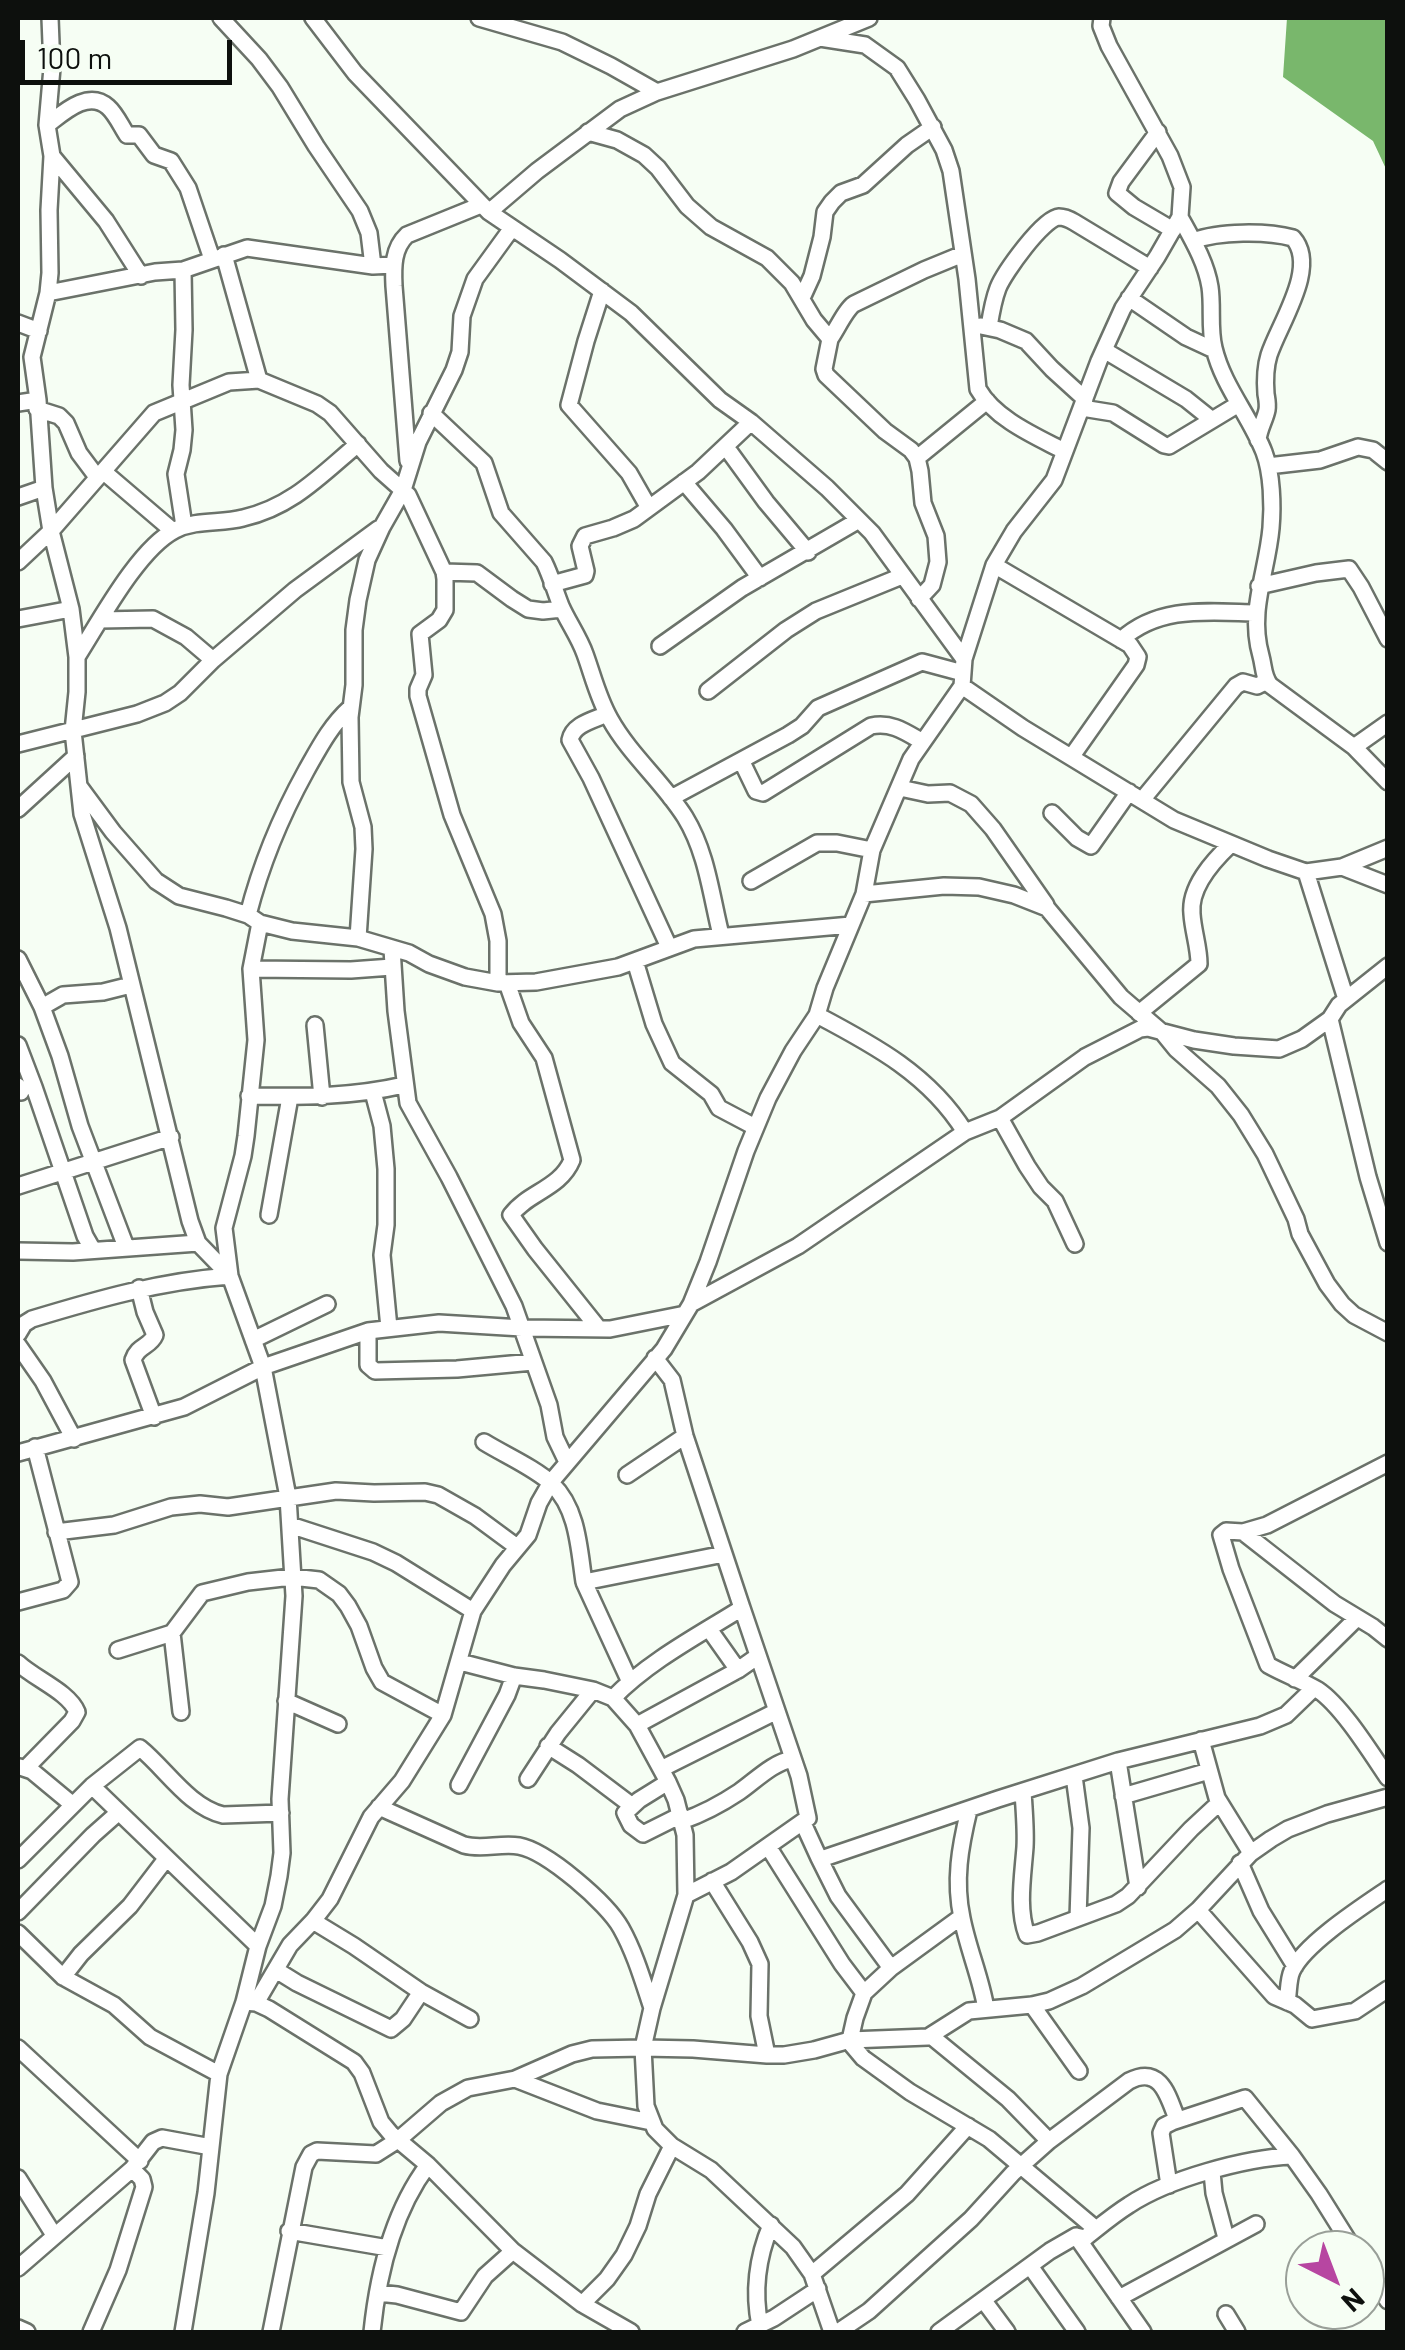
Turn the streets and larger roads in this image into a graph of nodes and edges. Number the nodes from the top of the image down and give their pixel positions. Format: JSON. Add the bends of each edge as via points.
{"nodes":[{"id":1,"x":50,"y":18,"type":"edge"},
{"id":2,"x":221,"y":18,"type":"edge"},
{"id":3,"x":313,"y":18,"type":"edge"},
{"id":4,"x":479,"y":18,"type":"edge"},
{"id":5,"x":870,"y":18,"type":"edge"},
{"id":6,"x":1102,"y":18,"type":"edge"},
{"id":7,"x":820,"y":38,"type":"junction"},
{"id":8,"x":656,"y":92,"type":"junction"},
{"id":9,"x":47,"y":125,"type":"junction"},
{"id":10,"x":933,"y":127,"type":"junction"},
{"id":11,"x":588,"y":132,"type":"junction"},
{"id":12,"x":1158,"y":132,"type":"junction"},
{"id":13,"x":52,"y":156,"type":"junction"},
{"id":14,"x":485,"y":208,"type":"junction"},
{"id":15,"x":1176,"y":223,"type":"junction"},
{"id":16,"x":512,"y":228,"type":"junction"},
{"id":17,"x":1193,"y":241,"type":"junction"},
{"id":18,"x":963,"y":254,"type":"junction"},
{"id":19,"x":218,"y":257,"type":"junction"},
{"id":20,"x":393,"y":265,"type":"junction"},
{"id":21,"x":373,"y":266,"type":"junction"},
{"id":22,"x":1150,"y":268,"type":"junction"},
{"id":23,"x":183,"y":270,"type":"junction"},
{"id":24,"x":141,"y":276,"type":"junction"},
{"id":25,"x":602,"y":291,"type":"junction"},
{"id":26,"x":48,"y":294,"type":"junction"},
{"id":27,"x":802,"y":298,"type":"junction"},
{"id":28,"x":1129,"y":298,"type":"junction"},
{"id":29,"x":18,"y":322,"type":"edge"},
{"id":30,"x":971,"y":324,"type":"junction"},
{"id":31,"x":989,"y":327,"type":"junction"},
{"id":32,"x":38,"y":331,"type":"junction"},
{"id":33,"x":830,"y":339,"type":"junction"},
{"id":34,"x":1104,"y":350,"type":"junction"},
{"id":35,"x":1214,"y":350,"type":"junction"},
{"id":36,"x":259,"y":380,"type":"junction"},
{"id":37,"x":181,"y":400,"type":"junction"},
{"id":38,"x":987,"y":402,"type":"junction"},
{"id":39,"x":18,"y":403,"type":"edge"},
{"id":40,"x":1083,"y":403,"type":"junction"},
{"id":41,"x":38,"y":404,"type":"junction"},
{"id":42,"x":1237,"y":405,"type":"junction"},
{"id":43,"x":431,"y":413,"type":"junction"},
{"id":44,"x":1211,"y":420,"type":"junction"},
{"id":45,"x":751,"y":422,"type":"junction"},
{"id":46,"x":1258,"y":440,"type":"junction"},
{"id":47,"x":358,"y":444,"type":"junction"},
{"id":48,"x":726,"y":447,"type":"junction"},
{"id":49,"x":1064,"y":450,"type":"junction"},
{"id":50,"x":917,"y":458,"type":"junction"},
{"id":51,"x":1388,"y":462,"type":"edge"},
{"id":52,"x":409,"y":465,"type":"junction"},
{"id":53,"x":1268,"y":466,"type":"junction"},
{"id":54,"x":100,"y":475,"type":"junction"},
{"id":55,"x":684,"y":482,"type":"junction"},
{"id":56,"x":44,"y":488,"type":"junction"},
{"id":57,"x":403,"y":490,"type":"junction"},
{"id":58,"x":18,"y":497,"type":"edge"},
{"id":59,"x":649,"y":508,"type":"junction"},
{"id":60,"x":859,"y":520,"type":"junction"},
{"id":61,"x":382,"y":527,"type":"junction"},
{"id":62,"x":178,"y":529,"type":"junction"},
{"id":63,"x":51,"y":531,"type":"junction"},
{"id":64,"x":808,"y":552,"type":"junction"},
{"id":65,"x":18,"y":562,"type":"edge"},
{"id":66,"x":994,"y":566,"type":"junction"},
{"id":67,"x":444,"y":572,"type":"junction"},
{"id":68,"x":902,"y":576,"type":"junction"},
{"id":69,"x":760,"y":578,"type":"junction"},
{"id":70,"x":552,"y":584,"type":"junction"},
{"id":71,"x":1260,"y":586,"type":"junction"},
{"id":72,"x":919,"y":599,"type":"junction"},
{"id":73,"x":71,"y":609,"type":"junction"},
{"id":74,"x":562,"y":609,"type":"junction"},
{"id":75,"x":1256,"y":613,"type":"junction"},
{"id":76,"x":18,"y":619,"type":"edge"},
{"id":77,"x":100,"y":620,"type":"junction"},
{"id":78,"x":1388,"y":639,"type":"edge"},
{"id":79,"x":1121,"y":640,"type":"junction"},
{"id":80,"x":660,"y":646,"type":"dead end"},
{"id":81,"x":77,"y":657,"type":"junction"},
{"id":82,"x":213,"y":660,"type":"junction"},
{"id":83,"x":963,"y":673,"type":"junction"},
{"id":84,"x":1266,"y":681,"type":"junction"},
{"id":85,"x":708,"y":690,"type":"dead end"},
{"id":86,"x":350,"y":708,"type":"junction"},
{"id":87,"x":608,"y":714,"type":"junction"},
{"id":88,"x":1388,"y":723,"type":"edge"},
{"id":89,"x":73,"y":731,"type":"junction"},
{"id":90,"x":921,"y":741,"type":"junction"},
{"id":91,"x":18,"y":744,"type":"edge"},
{"id":92,"x":1354,"y":747,"type":"junction"},
{"id":93,"x":76,"y":756,"type":"junction"},
{"id":94,"x":1072,"y":756,"type":"junction"},
{"id":95,"x":742,"y":762,"type":"junction"},
{"id":96,"x":1388,"y":782,"type":"edge"},
{"id":97,"x":80,"y":786,"type":"junction"},
{"id":98,"x":900,"y":788,"type":"junction"},
{"id":99,"x":1136,"y":796,"type":"junction"},
{"id":100,"x":671,"y":798,"type":"junction"},
{"id":101,"x":18,"y":809,"type":"edge"},
{"id":102,"x":1052,"y":813,"type":"dead end"},
{"id":103,"x":1231,"y":844,"type":"junction"},
{"id":104,"x":1388,"y":848,"type":"edge"},
{"id":105,"x":872,"y":850,"type":"junction"},
{"id":106,"x":1342,"y":867,"type":"junction"},
{"id":107,"x":1306,"y":872,"type":"junction"},
{"id":108,"x":752,"y":881,"type":"dead end"},
{"id":109,"x":1388,"y":885,"type":"edge"},
{"id":110,"x":864,"y":894,"type":"junction"},
{"id":111,"x":1047,"y":908,"type":"junction"},
{"id":112,"x":254,"y":919,"type":"junction"},
{"id":113,"x":850,"y":924,"type":"junction"},
{"id":114,"x":721,"y":935,"type":"junction"},
{"id":115,"x":358,"y":938,"type":"junction"},
{"id":116,"x":669,"y":947,"type":"junction"},
{"id":117,"x":392,"y":949,"type":"junction"},
{"id":118,"x":18,"y":960,"type":"edge"},
{"id":119,"x":636,"y":961,"type":"junction"},
{"id":120,"x":1388,"y":966,"type":"edge"},
{"id":121,"x":392,"y":967,"type":"junction"},
{"id":122,"x":250,"y":969,"type":"junction"},
{"id":123,"x":502,"y":983,"type":"junction"},
{"id":124,"x":131,"y":984,"type":"junction"},
{"id":125,"x":1346,"y":999,"type":"junction"},
{"id":126,"x":42,"y":1007,"type":"junction"},
{"id":127,"x":1139,"y":1013,"type":"junction"},
{"id":128,"x":817,"y":1015,"type":"junction"},
{"id":129,"x":1330,"y":1019,"type":"junction"},
{"id":130,"x":314,"y":1025,"type":"dead end"},
{"id":131,"x":1163,"y":1032,"type":"junction"},
{"id":132,"x":18,"y":1045,"type":"edge"},
{"id":133,"x":404,"y":1084,"type":"junction"},
{"id":134,"x":22,"y":1090,"type":"edge"},
{"id":135,"x":373,"y":1092,"type":"junction"},
{"id":136,"x":249,"y":1096,"type":"junction"},
{"id":137,"x":290,"y":1097,"type":"junction"},
{"id":138,"x":322,"y":1097,"type":"junction"},
{"id":139,"x":1000,"y":1118,"type":"junction"},
{"id":140,"x":755,"y":1127,"type":"junction"},
{"id":141,"x":965,"y":1132,"type":"junction"},
{"id":142,"x":171,"y":1138,"type":"junction"},
{"id":143,"x":93,"y":1161,"type":"junction"},
{"id":144,"x":63,"y":1172,"type":"junction"},
{"id":145,"x":18,"y":1186,"type":"edge"},
{"id":146,"x":269,"y":1215,"type":"dead end"},
{"id":147,"x":1384,"y":1220,"type":"edge"},
{"id":148,"x":198,"y":1243,"type":"junction"},
{"id":149,"x":1388,"y":1243,"type":"edge"},
{"id":150,"x":1074,"y":1244,"type":"dead end"},
{"id":151,"x":126,"y":1246,"type":"junction"},
{"id":152,"x":93,"y":1250,"type":"junction"},
{"id":153,"x":18,"y":1251,"type":"edge"},
{"id":154,"x":230,"y":1276,"type":"junction"},
{"id":155,"x":139,"y":1288,"type":"junction"},
{"id":156,"x":327,"y":1304,"type":"dead end"},
{"id":157,"x":688,"y":1309,"type":"junction"},
{"id":158,"x":388,"y":1328,"type":"junction"},
{"id":159,"x":522,"y":1328,"type":"junction"},
{"id":160,"x":600,"y":1329,"type":"junction"},
{"id":161,"x":368,"y":1330,"type":"junction"},
{"id":162,"x":1388,"y":1333,"type":"edge"},
{"id":163,"x":18,"y":1334,"type":"edge"},
{"id":164,"x":254,"y":1340,"type":"junction"},
{"id":165,"x":18,"y":1345,"type":"edge"},
{"id":166,"x":655,"y":1358,"type":"junction"},
{"id":167,"x":533,"y":1362,"type":"junction"},
{"id":168,"x":263,"y":1367,"type":"junction"},
{"id":169,"x":154,"y":1417,"type":"junction"},
{"id":170,"x":685,"y":1436,"type":"junction"},
{"id":171,"x":74,"y":1439,"type":"junction"},
{"id":172,"x":484,"y":1442,"type":"dead end"},
{"id":173,"x":34,"y":1447,"type":"junction"},
{"id":174,"x":18,"y":1453,"type":"edge"},
{"id":175,"x":567,"y":1462,"type":"junction"},
{"id":176,"x":1388,"y":1463,"type":"edge"},
{"id":177,"x":627,"y":1475,"type":"dead end"},
{"id":178,"x":550,"y":1482,"type":"junction"},
{"id":179,"x":288,"y":1497,"type":"junction"},
{"id":180,"x":290,"y":1525,"type":"junction"},
{"id":181,"x":56,"y":1532,"type":"junction"},
{"id":182,"x":1243,"y":1532,"type":"junction"},
{"id":183,"x":518,"y":1547,"type":"junction"},
{"id":184,"x":724,"y":1554,"type":"junction"},
{"id":185,"x":292,"y":1577,"type":"junction"},
{"id":186,"x":584,"y":1582,"type":"junction"},
{"id":187,"x":18,"y":1602,"type":"edge"},
{"id":188,"x":742,"y":1608,"type":"junction"},
{"id":189,"x":474,"y":1610,"type":"junction"},
{"id":190,"x":1358,"y":1618,"type":"junction"},
{"id":191,"x":709,"y":1629,"type":"junction"},
{"id":192,"x":172,"y":1632,"type":"junction"},
{"id":193,"x":1388,"y":1639,"type":"edge"},
{"id":194,"x":118,"y":1650,"type":"dead end"},
{"id":195,"x":758,"y":1656,"type":"junction"},
{"id":196,"x":460,"y":1662,"type":"junction"},
{"id":197,"x":18,"y":1663,"type":"edge"},
{"id":198,"x":738,"y":1670,"type":"junction"},
{"id":199,"x":514,"y":1676,"type":"junction"},
{"id":200,"x":1294,"y":1679,"type":"junction"},
{"id":201,"x":630,"y":1682,"type":"junction"},
{"id":202,"x":1314,"y":1688,"type":"junction"},
{"id":203,"x":593,"y":1690,"type":"junction"},
{"id":204,"x":614,"y":1698,"type":"junction"},
{"id":205,"x":286,"y":1701,"type":"junction"},
{"id":206,"x":777,"y":1711,"type":"junction"},
{"id":207,"x":181,"y":1712,"type":"dead end"},
{"id":208,"x":443,"y":1714,"type":"junction"},
{"id":209,"x":338,"y":1724,"type":"dead end"},
{"id":210,"x":637,"y":1725,"type":"junction"},
{"id":211,"x":1201,"y":1740,"type":"junction"},
{"id":212,"x":548,"y":1746,"type":"junction"},
{"id":213,"x":793,"y":1760,"type":"junction"},
{"id":214,"x":1118,"y":1761,"type":"junction"},
{"id":215,"x":22,"y":1767,"type":"edge"},
{"id":216,"x":1208,"y":1771,"type":"junction"},
{"id":217,"x":665,"y":1776,"type":"junction"},
{"id":218,"x":1074,"y":1776,"type":"junction"},
{"id":219,"x":1388,"y":1778,"type":"edge"},
{"id":220,"x":528,"y":1779,"type":"dead end"},
{"id":221,"x":458,"y":1784,"type":"dead end"},
{"id":222,"x":92,"y":1786,"type":"junction"},
{"id":223,"x":1024,"y":1791,"type":"junction"},
{"id":224,"x":1123,"y":1796,"type":"junction"},
{"id":225,"x":1388,"y":1797,"type":"edge"},
{"id":226,"x":1220,"y":1803,"type":"junction"},
{"id":227,"x":73,"y":1805,"type":"junction"},
{"id":228,"x":631,"y":1806,"type":"junction"},
{"id":229,"x":379,"y":1807,"type":"junction"},
{"id":230,"x":969,"y":1810,"type":"junction"},
{"id":231,"x":119,"y":1812,"type":"junction"},
{"id":232,"x":281,"y":1813,"type":"junction"},
{"id":233,"x":681,"y":1818,"type":"junction"},
{"id":234,"x":802,"y":1823,"type":"junction"},
{"id":235,"x":769,"y":1848,"type":"junction"},
{"id":236,"x":166,"y":1858,"type":"junction"},
{"id":237,"x":819,"y":1858,"type":"junction"},
{"id":238,"x":1246,"y":1858,"type":"junction"},
{"id":239,"x":18,"y":1860,"type":"edge"},
{"id":240,"x":712,"y":1881,"type":"junction"},
{"id":241,"x":1138,"y":1887,"type":"junction"},
{"id":242,"x":1388,"y":1889,"type":"edge"},
{"id":243,"x":686,"y":1895,"type":"junction"},
{"id":244,"x":1198,"y":1910,"type":"junction"},
{"id":245,"x":18,"y":1912,"type":"edge"},
{"id":246,"x":962,"y":1916,"type":"junction"},
{"id":247,"x":1078,"y":1918,"type":"junction"},
{"id":248,"x":313,"y":1921,"type":"junction"},
{"id":249,"x":18,"y":1933,"type":"edge"},
{"id":250,"x":258,"y":1946,"type":"junction"},
{"id":251,"x":1295,"y":1966,"type":"junction"},
{"id":252,"x":890,"y":1968,"type":"junction"},
{"id":253,"x":276,"y":1970,"type":"junction"},
{"id":254,"x":63,"y":1977,"type":"junction"},
{"id":255,"x":1388,"y":1988,"type":"edge"},
{"id":256,"x":420,"y":1992,"type":"junction"},
{"id":257,"x":864,"y":1993,"type":"junction"},
{"id":258,"x":250,"y":2002,"type":"junction"},
{"id":259,"x":1288,"y":2002,"type":"junction"},
{"id":260,"x":1032,"y":2005,"type":"junction"},
{"id":261,"x":652,"y":2008,"type":"junction"},
{"id":262,"x":986,"y":2009,"type":"junction"},
{"id":263,"x":470,"y":2019,"type":"dead end"},
{"id":264,"x":931,"y":2036,"type":"junction"},
{"id":265,"x":850,"y":2040,"type":"junction"},
{"id":266,"x":18,"y":2048,"type":"edge"},
{"id":267,"x":643,"y":2048,"type":"junction"},
{"id":268,"x":767,"y":2055,"type":"junction"},
{"id":269,"x":1078,"y":2070,"type":"dead end"},
{"id":270,"x":219,"y":2074,"type":"junction"},
{"id":271,"x":515,"y":2079,"type":"junction"},
{"id":272,"x":1178,"y":2120,"type":"junction"},
{"id":273,"x":651,"y":2122,"type":"junction"},
{"id":274,"x":968,"y":2126,"type":"junction"},
{"id":275,"x":398,"y":2140,"type":"junction"},
{"id":276,"x":1048,"y":2141,"type":"junction"},
{"id":277,"x":672,"y":2146,"type":"junction"},
{"id":278,"x":211,"y":2147,"type":"junction"},
{"id":279,"x":1292,"y":2156,"type":"junction"},
{"id":280,"x":136,"y":2165,"type":"junction"},
{"id":281,"x":428,"y":2166,"type":"junction"},
{"id":282,"x":1021,"y":2166,"type":"junction"},
{"id":283,"x":1212,"y":2172,"type":"junction"},
{"id":284,"x":18,"y":2178,"type":"edge"},
{"id":285,"x":1169,"y":2185,"type":"junction"},
{"id":286,"x":1256,"y":2224,"type":"dead end"},
{"id":287,"x":770,"y":2225,"type":"junction"},
{"id":288,"x":1096,"y":2230,"type":"junction"},
{"id":289,"x":1341,"y":2230,"type":"edge"},
{"id":290,"x":289,"y":2231,"type":"junction"},
{"id":291,"x":54,"y":2235,"type":"junction"},
{"id":292,"x":1076,"y":2236,"type":"junction"},
{"id":293,"x":1226,"y":2238,"type":"junction"},
{"id":294,"x":388,"y":2248,"type":"junction"},
{"id":295,"x":513,"y":2251,"type":"junction"},
{"id":296,"x":1030,"y":2266,"type":"junction"},
{"id":297,"x":18,"y":2268,"type":"edge"},
{"id":298,"x":815,"y":2281,"type":"junction"},
{"id":299,"x":378,"y":2293,"type":"junction"},
{"id":300,"x":1119,"y":2298,"type":"junction"},
{"id":301,"x":984,"y":2300,"type":"junction"},
{"id":302,"x":582,"y":2304,"type":"junction"},
{"id":303,"x":1226,"y":2314,"type":"dead end"},
{"id":304,"x":18,"y":2328,"type":"edge"},
{"id":305,"x":753,"y":2329,"type":"edge"},
{"id":306,"x":27,"y":2332,"type":"edge"},
{"id":307,"x":91,"y":2332,"type":"edge"},
{"id":308,"x":182,"y":2332,"type":"edge"},
{"id":309,"x":270,"y":2332,"type":"edge"},
{"id":310,"x":372,"y":2332,"type":"edge"},
{"id":311,"x":631,"y":2332,"type":"edge"},
{"id":312,"x":835,"y":2332,"type":"edge"},
{"id":313,"x":939,"y":2332,"type":"edge"},
{"id":314,"x":1006,"y":2332,"type":"edge"},
{"id":315,"x":1077,"y":2332,"type":"edge"},
{"id":316,"x":1143,"y":2332,"type":"edge"},
{"id":317,"x":1238,"y":2332,"type":"edge"}],
"edges":[{"from":1,"to":9,"type":"street"},
{"from":2,"to":21,"type":"street","via":[[280,87],[360,211]]},
{"from":3,"to":14,"type":"street","via":[[355,73]]},
{"from":4,"to":8,"type":"street","via":[[562,42]]},
{"from":5,"to":7,"type":"street"},
{"from":6,"to":12,"type":"street","via":[[1108,46]]},
{"from":7,"to":8,"type":"street"},
{"from":7,"to":10,"type":"street","via":[[865,45],[897,68]]},
{"from":8,"to":11,"type":"street"},
{"from":9,"to":13,"type":"street"},
{"from":9,"to":19,"type":"street","via":[[80,102],[103,103],[127,136],[139,135],[154,154],[171,161]]},
{"from":10,"to":18,"type":"street","via":[[951,171]]},
{"from":10,"to":27,"type":"street","via":[[832,202]]},
{"from":11,"to":14,"type":"street"},
{"from":11,"to":27,"type":"street","via":[[644,155],[711,227],[766,258]]},
{"from":12,"to":15,"type":"street","via":[[1182,187]]},
{"from":12,"to":15,"type":"street","via":[[1117,193]]},
{"from":13,"to":24,"type":"street"},
{"from":13,"to":26,"type":"street"},
{"from":14,"to":16,"type":"street"},
{"from":14,"to":20,"type":"street","via":[[407,234]]},
{"from":15,"to":17,"type":"street"},
{"from":15,"to":22,"type":"street"},
{"from":16,"to":25,"type":"street"},
{"from":16,"to":43,"type":"street","via":[[475,279],[462,316],[460,352]]},
{"from":17,"to":35,"type":"street","via":[[1210,288]]},
{"from":17,"to":46,"type":"street","via":[[1265,233],[1293,238],[1301,249],[1296,290],[1269,357],[1267,411]]},
{"from":18,"to":30,"type":"street"},
{"from":18,"to":33,"type":"street","via":[[854,304]]},
{"from":19,"to":21,"type":"street","via":[[260,248]]},
{"from":19,"to":23,"type":"street"},
{"from":19,"to":36,"type":"street"},
{"from":20,"to":21,"type":"street"},
{"from":20,"to":52,"type":"street"},
{"from":22,"to":28,"type":"street"},
{"from":22,"to":31,"type":"street","via":[[1074,222],[1054,218],[1002,280]]},
{"from":23,"to":24,"type":"street"},
{"from":23,"to":37,"type":"street"},
{"from":24,"to":26,"type":"street"},
{"from":25,"to":45,"type":"street"},
{"from":25,"to":59,"type":"street","via":[[569,405],[629,473]]},
{"from":26,"to":32,"type":"street"},
{"from":27,"to":33,"type":"street"},
{"from":28,"to":34,"type":"street"},
{"from":28,"to":35,"type":"street"},
{"from":29,"to":32,"type":"street"},
{"from":30,"to":31,"type":"street"},
{"from":30,"to":38,"type":"street","via":[[977,384]]},
{"from":31,"to":40,"type":"street","via":[[1026,341]]},
{"from":32,"to":41,"type":"street","via":[[32,357]]},
{"from":33,"to":50,"type":"street","via":[[824,369],[830,380]]},
{"from":34,"to":40,"type":"street"},
{"from":34,"to":44,"type":"street"},
{"from":35,"to":42,"type":"street"},
{"from":36,"to":37,"type":"street","via":[[230,382]]},
{"from":36,"to":47,"type":"street","via":[[317,404]]},
{"from":37,"to":54,"type":"street","via":[[144,422]]},
{"from":37,"to":62,"type":"street"},
{"from":38,"to":49,"type":"street"},
{"from":38,"to":50,"type":"street"},
{"from":39,"to":41,"type":"street"},
{"from":40,"to":44,"type":"street","via":[[1164,446]]},
{"from":40,"to":49,"type":"street"},
{"from":41,"to":54,"type":"street","via":[[66,423]]},
{"from":41,"to":56,"type":"street"},
{"from":42,"to":44,"type":"street"},
{"from":42,"to":46,"type":"street"},
{"from":43,"to":52,"type":"street"},
{"from":43,"to":70,"type":"street","via":[[484,464],[501,513],[544,562]]},
{"from":45,"to":48,"type":"street"},
{"from":45,"to":60,"type":"street"},
{"from":46,"to":53,"type":"street"},
{"from":47,"to":57,"type":"street"},
{"from":47,"to":62,"type":"street","via":[[286,503],[238,520]]},
{"from":48,"to":55,"type":"street"},
{"from":48,"to":64,"type":"street"},
{"from":49,"to":66,"type":"street","via":[[1048,490]]},
{"from":50,"to":72,"type":"street","via":[[938,562],[932,585]]},
{"from":51,"to":53,"type":"street","via":[[1358,447]]},
{"from":52,"to":57,"type":"street"},
{"from":53,"to":71,"type":"street","via":[[1272,524]]},
{"from":54,"to":62,"type":"street"},
{"from":54,"to":63,"type":"street"},
{"from":55,"to":59,"type":"street"},
{"from":55,"to":69,"type":"street"},
{"from":56,"to":58,"type":"street"},
{"from":56,"to":63,"type":"street"},
{"from":57,"to":61,"type":"street"},
{"from":57,"to":67,"type":"street"},
{"from":59,"to":70,"type":"street","via":[[585,536],[584,575]]},
{"from":60,"to":64,"type":"street"},
{"from":60,"to":68,"type":"street"},
{"from":61,"to":82,"type":"street"},
{"from":61,"to":86,"type":"street","via":[[358,600]]},
{"from":62,"to":77,"type":"street","via":[[152,549]]},
{"from":63,"to":65,"type":"street"},
{"from":63,"to":73,"type":"street"},
{"from":64,"to":69,"type":"street"},
{"from":66,"to":79,"type":"street"},
{"from":66,"to":83,"type":"street"},
{"from":67,"to":74,"type":"street","via":[[477,572],[533,610]]},
{"from":67,"to":123,"type":"street","via":[[445,610],[420,634],[424,675],[418,696],[452,815],[494,914]]},
{"from":68,"to":72,"type":"street"},
{"from":68,"to":85,"type":"street","via":[[816,611]]},
{"from":69,"to":80,"type":"street"},
{"from":70,"to":74,"type":"street"},
{"from":71,"to":75,"type":"street"},
{"from":71,"to":78,"type":"street","via":[[1349,570]]},
{"from":72,"to":83,"type":"street"},
{"from":73,"to":76,"type":"street"},
{"from":73,"to":81,"type":"street"},
{"from":74,"to":87,"type":"street"},
{"from":75,"to":79,"type":"street","via":[[1165,615]]},
{"from":75,"to":84,"type":"street"},
{"from":77,"to":81,"type":"street"},
{"from":77,"to":82,"type":"street","via":[[153,620]]},
{"from":79,"to":94,"type":"street","via":[[1134,650],[1136,665]]},
{"from":81,"to":89,"type":"street"},
{"from":82,"to":89,"type":"street","via":[[154,709]]},
{"from":83,"to":90,"type":"street"},
{"from":83,"to":94,"type":"street","via":[[1023,728]]},
{"from":83,"to":95,"type":"street","via":[[922,662],[818,708],[798,729]]},
{"from":84,"to":92,"type":"street"},
{"from":84,"to":99,"type":"street","via":[[1236,686]]},
{"from":86,"to":112,"type":"street","via":[[326,735],[284,810],[260,868]]},
{"from":86,"to":115,"type":"street","via":[[351,782],[364,849]]},
{"from":87,"to":100,"type":"street"},
{"from":87,"to":116,"type":"street","via":[[578,727],[570,740]]},
{"from":88,"to":92,"type":"street"},
{"from":89,"to":91,"type":"street"},
{"from":89,"to":93,"type":"street"},
{"from":90,"to":95,"type":"street","via":[[892,726],[871,726],[763,794]]},
{"from":90,"to":98,"type":"street"},
{"from":92,"to":96,"type":"street"},
{"from":93,"to":97,"type":"street"},
{"from":93,"to":101,"type":"street"},
{"from":94,"to":99,"type":"street"},
{"from":95,"to":100,"type":"street"},
{"from":97,"to":112,"type":"street","via":[[156,881],[179,896]]},
{"from":97,"to":124,"type":"street","via":[[82,814]]},
{"from":98,"to":105,"type":"street"},
{"from":98,"to":111,"type":"street","via":[[955,794],[971,804]]},
{"from":99,"to":102,"type":"street","via":[[1091,846]]},
{"from":99,"to":103,"type":"street"},
{"from":100,"to":114,"type":"street","via":[[698,842]]},
{"from":103,"to":107,"type":"street"},
{"from":103,"to":127,"type":"street","via":[[1193,899],[1199,964]]},
{"from":104,"to":106,"type":"street"},
{"from":105,"to":108,"type":"street","via":[[818,844]]},
{"from":105,"to":110,"type":"street"},
{"from":106,"to":107,"type":"street"},
{"from":106,"to":109,"type":"street"},
{"from":107,"to":125,"type":"street"},
{"from":110,"to":111,"type":"street","via":[[980,887]]},
{"from":110,"to":113,"type":"street"},
{"from":111,"to":127,"type":"street"},
{"from":112,"to":115,"type":"street"},
{"from":112,"to":122,"type":"street"},
{"from":113,"to":114,"type":"street"},
{"from":113,"to":128,"type":"street"},
{"from":114,"to":116,"type":"street"},
{"from":115,"to":117,"type":"street"},
{"from":116,"to":119,"type":"street"},
{"from":117,"to":121,"type":"street"},
{"from":117,"to":123,"type":"street","via":[[454,974]]},
{"from":118,"to":126,"type":"street"},
{"from":119,"to":123,"type":"street"},
{"from":119,"to":140,"type":"street","via":[[672,1063],[719,1108]]},
{"from":120,"to":125,"type":"street"},
{"from":121,"to":122,"type":"street"},
{"from":121,"to":133,"type":"street"},
{"from":122,"to":136,"type":"street","via":[[256,1040]]},
{"from":123,"to":160,"type":"street","via":[[544,1058],[572,1160],[560,1179],[511,1214]]},
{"from":124,"to":126,"type":"street","via":[[62,995]]},
{"from":124,"to":142,"type":"street"},
{"from":125,"to":129,"type":"street"},
{"from":126,"to":143,"type":"street"},
{"from":127,"to":131,"type":"street"},
{"from":128,"to":140,"type":"street"},
{"from":128,"to":141,"type":"street","via":[[904,1066]]},
{"from":129,"to":131,"type":"street","via":[[1279,1048]]},
{"from":129,"to":147,"type":"street"},
{"from":130,"to":138,"type":"street"},
{"from":131,"to":139,"type":"street","via":[[1140,1029],[1084,1058]]},
{"from":131,"to":162,"type":"street","via":[[1218,1086],[1252,1132],[1327,1284],[1354,1315]]},
{"from":132,"to":134,"type":"street"},
{"from":133,"to":135,"type":"street"},
{"from":133,"to":159,"type":"street","via":[[408,1104]]},
{"from":134,"to":144,"type":"street"},
{"from":135,"to":138,"type":"street"},
{"from":135,"to":158,"type":"street","via":[[386,1169],[382,1255]]},
{"from":136,"to":137,"type":"street"},
{"from":136,"to":154,"type":"street","via":[[243,1156],[224,1228]]},
{"from":137,"to":138,"type":"street"},
{"from":137,"to":146,"type":"street"},
{"from":139,"to":141,"type":"street"},
{"from":139,"to":150,"type":"street","via":[[1055,1201]]},
{"from":140,"to":157,"type":"street"},
{"from":141,"to":157,"type":"street","via":[[798,1246]]},
{"from":142,"to":143,"type":"street"},
{"from":142,"to":148,"type":"street"},
{"from":143,"to":144,"type":"street"},
{"from":143,"to":151,"type":"street"},
{"from":144,"to":145,"type":"street"},
{"from":144,"to":152,"type":"street"},
{"from":147,"to":149,"type":"street"},
{"from":148,"to":151,"type":"street"},
{"from":148,"to":154,"type":"street"},
{"from":151,"to":152,"type":"street"},
{"from":152,"to":153,"type":"street"},
{"from":154,"to":155,"type":"street"},
{"from":154,"to":164,"type":"street"},
{"from":155,"to":163,"type":"street","via":[[32,1319]]},
{"from":155,"to":169,"type":"street","via":[[155,1336],[133,1360]]},
{"from":156,"to":164,"type":"street"},
{"from":157,"to":160,"type":"street"},
{"from":157,"to":166,"type":"street"},
{"from":158,"to":159,"type":"street"},
{"from":158,"to":161,"type":"street"},
{"from":159,"to":160,"type":"street"},
{"from":159,"to":167,"type":"street"},
{"from":161,"to":167,"type":"street","via":[[368,1365],[376,1372]]},
{"from":161,"to":168,"type":"street"},
{"from":164,"to":168,"type":"street"},
{"from":165,"to":171,"type":"street"},
{"from":166,"to":170,"type":"street","via":[[672,1380]]},
{"from":166,"to":175,"type":"street"},
{"from":167,"to":175,"type":"street"},
{"from":168,"to":169,"type":"street"},
{"from":168,"to":179,"type":"street"},
{"from":169,"to":171,"type":"street"},
{"from":170,"to":177,"type":"street"},
{"from":170,"to":184,"type":"street"},
{"from":171,"to":173,"type":"street"},
{"from":172,"to":178,"type":"street"},
{"from":173,"to":174,"type":"street"},
{"from":173,"to":181,"type":"street"},
{"from":175,"to":178,"type":"street"},
{"from":176,"to":182,"type":"street"},
{"from":178,"to":183,"type":"street"},
{"from":178,"to":186,"type":"street","via":[[575,1526]]},
{"from":179,"to":180,"type":"street"},
{"from":179,"to":181,"type":"street","via":[[171,1507],[114,1525]]},
{"from":179,"to":183,"type":"street","via":[[432,1493]]},
{"from":180,"to":185,"type":"street"},
{"from":180,"to":189,"type":"street","via":[[396,1563]]},
{"from":181,"to":187,"type":"street","via":[[68,1586]]},
{"from":182,"to":190,"type":"street"},
{"from":182,"to":200,"type":"street","via":[[1220,1535],[1268,1665]]},
{"from":183,"to":189,"type":"street"},
{"from":184,"to":186,"type":"street"},
{"from":184,"to":188,"type":"street"},
{"from":185,"to":192,"type":"street","via":[[202,1593]]},
{"from":185,"to":205,"type":"street"},
{"from":185,"to":208,"type":"street","via":[[320,1580],[340,1594],[382,1682]]},
{"from":186,"to":201,"type":"street"},
{"from":188,"to":191,"type":"street"},
{"from":188,"to":195,"type":"street"},
{"from":189,"to":196,"type":"street"},
{"from":190,"to":193,"type":"street"},
{"from":190,"to":200,"type":"street"},
{"from":191,"to":198,"type":"street"},
{"from":191,"to":201,"type":"street"},
{"from":192,"to":194,"type":"street"},
{"from":192,"to":207,"type":"street"},
{"from":195,"to":198,"type":"street"},
{"from":195,"to":206,"type":"street"},
{"from":196,"to":199,"type":"street"},
{"from":196,"to":208,"type":"street"},
{"from":197,"to":215,"type":"street","via":[[73,1702],[76,1712]]},
{"from":198,"to":210,"type":"street"},
{"from":199,"to":203,"type":"street"},
{"from":199,"to":221,"type":"street"},
{"from":200,"to":202,"type":"street"},
{"from":201,"to":204,"type":"street"},
{"from":202,"to":211,"type":"street","via":[[1281,1717]]},
{"from":202,"to":219,"type":"street"},
{"from":203,"to":204,"type":"street"},
{"from":203,"to":212,"type":"street"},
{"from":204,"to":210,"type":"street"},
{"from":205,"to":209,"type":"street"},
{"from":205,"to":232,"type":"street"},
{"from":206,"to":213,"type":"street"},
{"from":206,"to":217,"type":"street"},
{"from":208,"to":229,"type":"street"},
{"from":210,"to":217,"type":"street"},
{"from":211,"to":214,"type":"street"},
{"from":211,"to":216,"type":"street"},
{"from":212,"to":220,"type":"street"},
{"from":212,"to":228,"type":"street"},
{"from":213,"to":233,"type":"street"},
{"from":213,"to":234,"type":"street","via":[[808,1818]]},
{"from":214,"to":218,"type":"street"},
{"from":214,"to":224,"type":"street"},
{"from":215,"to":227,"type":"street"},
{"from":216,"to":224,"type":"street"},
{"from":216,"to":226,"type":"street"},
{"from":217,"to":228,"type":"street"},
{"from":217,"to":233,"type":"street"},
{"from":218,"to":223,"type":"street"},
{"from":218,"to":247,"type":"street","via":[[1081,1828]]},
{"from":222,"to":227,"type":"street"},
{"from":222,"to":231,"type":"street"},
{"from":222,"to":232,"type":"street","via":[[140,1748],[215,1814]]},
{"from":223,"to":230,"type":"street"},
{"from":223,"to":247,"type":"street","via":[[1026,1934]]},
{"from":224,"to":241,"type":"street"},
{"from":225,"to":238,"type":"street","via":[[1288,1829]]},
{"from":226,"to":238,"type":"street"},
{"from":226,"to":241,"type":"street"},
{"from":227,"to":239,"type":"street"},
{"from":228,"to":233,"type":"street","via":[[625,1814],[642,1834]]},
{"from":229,"to":248,"type":"street"},
{"from":229,"to":261,"type":"street","via":[[464,1845],[518,1846],[562,1869],[618,1923]]},
{"from":230,"to":237,"type":"street"},
{"from":230,"to":246,"type":"street","via":[[958,1858]]},
{"from":231,"to":236,"type":"street"},
{"from":231,"to":245,"type":"street"},
{"from":232,"to":250,"type":"street","via":[[279,1876]]},
{"from":233,"to":243,"type":"street"},
{"from":234,"to":235,"type":"street"},
{"from":234,"to":237,"type":"street"},
{"from":235,"to":240,"type":"street"},
{"from":235,"to":257,"type":"street"},
{"from":236,"to":250,"type":"street"},
{"from":236,"to":254,"type":"street"},
{"from":237,"to":252,"type":"street"},
{"from":238,"to":244,"type":"street"},
{"from":238,"to":251,"type":"street","via":[[1261,1910]]},
{"from":240,"to":243,"type":"street"},
{"from":240,"to":268,"type":"street","via":[[760,1964]]},
{"from":241,"to":247,"type":"street","via":[[1122,1901]]},
{"from":242,"to":251,"type":"street","via":[[1333,1928]]},
{"from":243,"to":261,"type":"street"},
{"from":244,"to":259,"type":"street","via":[[1274,1996]]},
{"from":244,"to":260,"type":"street","via":[[1082,1986]]},
{"from":246,"to":252,"type":"street"},
{"from":246,"to":262,"type":"street"},
{"from":248,"to":253,"type":"street"},
{"from":248,"to":256,"type":"street"},
{"from":249,"to":254,"type":"street"},
{"from":250,"to":258,"type":"street"},
{"from":251,"to":259,"type":"street"},
{"from":252,"to":257,"type":"street"},
{"from":253,"to":256,"type":"street","via":[[391,2029]]},
{"from":253,"to":258,"type":"street"},
{"from":254,"to":270,"type":"street"},
{"from":255,"to":259,"type":"street","via":[[1355,2011],[1319,2019]]},
{"from":256,"to":263,"type":"street"},
{"from":257,"to":265,"type":"street"},
{"from":258,"to":270,"type":"street"},
{"from":258,"to":275,"type":"street","via":[[354,2062],[381,2122]]},
{"from":260,"to":262,"type":"street"},
{"from":260,"to":269,"type":"street"},
{"from":261,"to":267,"type":"street"},
{"from":262,"to":264,"type":"street","via":[[965,2013]]},
{"from":264,"to":265,"type":"street"},
{"from":264,"to":276,"type":"street"},
{"from":265,"to":268,"type":"street"},
{"from":265,"to":274,"type":"street","via":[[887,2076]]},
{"from":266,"to":280,"type":"street"},
{"from":267,"to":268,"type":"street"},
{"from":267,"to":271,"type":"street","via":[[592,2049]]},
{"from":267,"to":273,"type":"street"},
{"from":270,"to":278,"type":"street"},
{"from":271,"to":273,"type":"street","via":[[597,2111]]},
{"from":271,"to":275,"type":"street","via":[[450,2096]]},
{"from":272,"to":276,"type":"street","via":[[1160,2082],[1140,2076]]},
{"from":272,"to":279,"type":"street","via":[[1245,2098]]},
{"from":272,"to":285,"type":"street","via":[[1161,2131]]},
{"from":273,"to":277,"type":"street"},
{"from":274,"to":282,"type":"street"},
{"from":274,"to":298,"type":"street"},
{"from":275,"to":281,"type":"street"},
{"from":275,"to":290,"type":"street","via":[[376,2154],[311,2154]]},
{"from":276,"to":282,"type":"street"},
{"from":277,"to":287,"type":"street","via":[[710,2170]]},
{"from":277,"to":302,"type":"street","via":[[624,2255]]},
{"from":278,"to":280,"type":"street","via":[[159,2139]]},
{"from":278,"to":308,"type":"street"},
{"from":279,"to":283,"type":"street"},
{"from":279,"to":289,"type":"street"},
{"from":280,"to":291,"type":"street"},
{"from":280,"to":307,"type":"street","via":[[144,2186]]},
{"from":281,"to":294,"type":"street","via":[[404,2202]]},
{"from":281,"to":295,"type":"street"},
{"from":282,"to":288,"type":"street"},
{"from":282,"to":312,"type":"street","via":[[934,2253]]},
{"from":283,"to":285,"type":"street"},
{"from":283,"to":293,"type":"street"},
{"from":284,"to":291,"type":"street"},
{"from":285,"to":288,"type":"street"},
{"from":286,"to":293,"type":"street"},
{"from":287,"to":298,"type":"street"},
{"from":287,"to":305,"type":"street","via":[[756,2276]]},
{"from":288,"to":292,"type":"street"},
{"from":290,"to":294,"type":"street"},
{"from":290,"to":309,"type":"street"},
{"from":291,"to":297,"type":"street"},
{"from":292,"to":296,"type":"street"},
{"from":292,"to":300,"type":"street"},
{"from":293,"to":300,"type":"street"},
{"from":294,"to":299,"type":"street"},
{"from":295,"to":299,"type":"street","via":[[485,2276],[463,2311]]},
{"from":295,"to":302,"type":"street"},
{"from":296,"to":301,"type":"street"},
{"from":296,"to":315,"type":"street"},
{"from":298,"to":305,"type":"street"},
{"from":298,"to":312,"type":"street"},
{"from":299,"to":310,"type":"street"},
{"from":300,"to":316,"type":"street"},
{"from":301,"to":313,"type":"street"},
{"from":301,"to":314,"type":"street"},
{"from":302,"to":311,"type":"street"},
{"from":303,"to":317,"type":"street"},
{"from":304,"to":306,"type":"street"}]}
